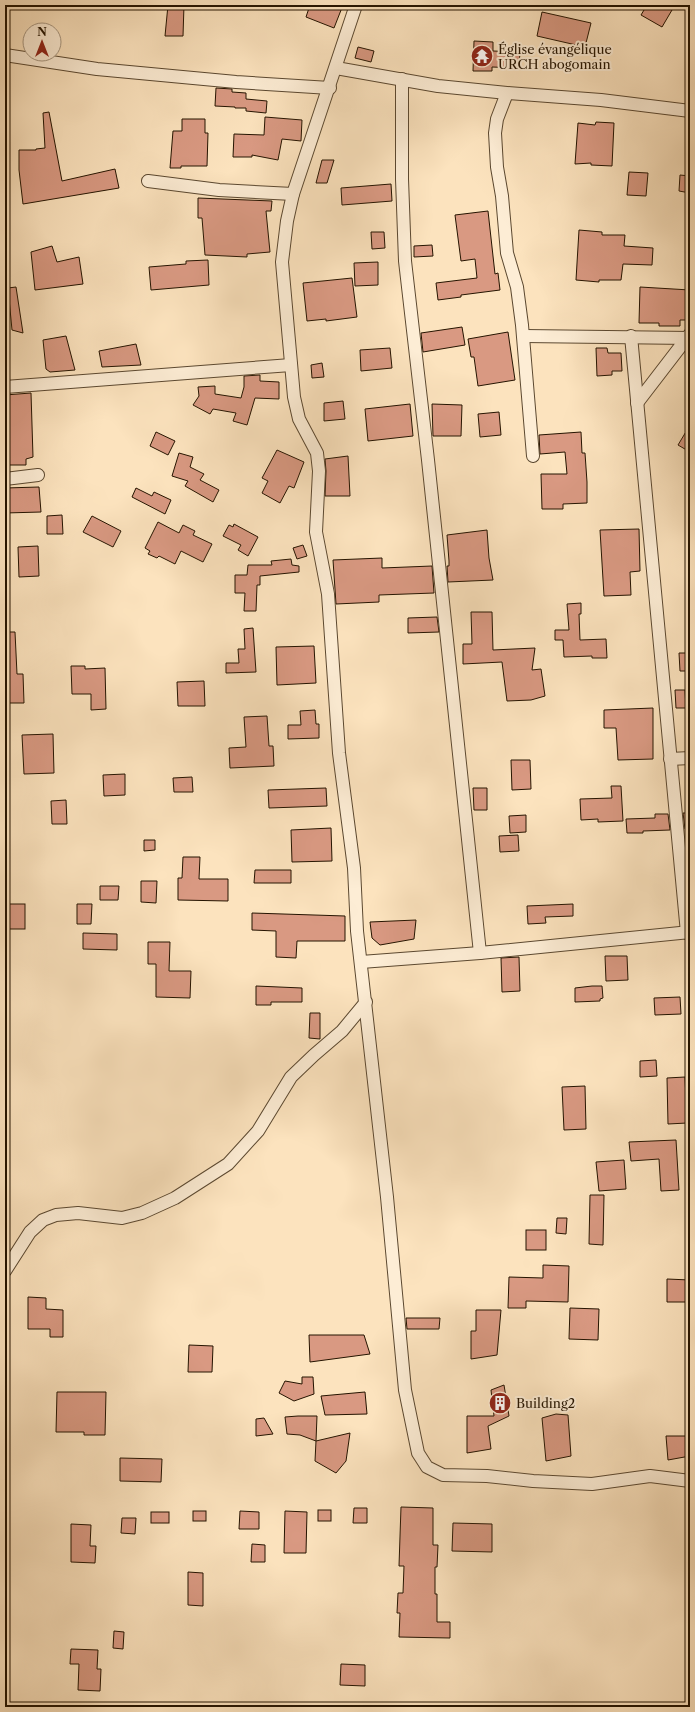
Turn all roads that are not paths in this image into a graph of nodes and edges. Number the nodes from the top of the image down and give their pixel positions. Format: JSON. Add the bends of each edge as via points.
{"nodes":[{"id":1,"x":356,"y":5,"type":"edge"},
{"id":2,"x":5,"y":55,"type":"edge"},
{"id":3,"x":336,"y":68,"type":"junction"},
{"id":4,"x":402,"y":79,"type":"junction"},
{"id":5,"x":330,"y":88,"type":"junction"},
{"id":6,"x":507,"y":94,"type":"junction"},
{"id":7,"x":690,"y":111,"type":"edge"},
{"id":8,"x":148,"y":181,"type":"dead end"},
{"id":9,"x":294,"y":194,"type":"junction"},
{"id":10,"x":524,"y":336,"type":"junction"},
{"id":11,"x":631,"y":336,"type":"junction"},
{"id":12,"x":689,"y":336,"type":"edge"},
{"id":13,"x":291,"y":365,"type":"junction"},
{"id":14,"x":5,"y":386,"type":"edge"},
{"id":15,"x":637,"y":403,"type":"junction"},
{"id":16,"x":533,"y":456,"type":"dead end"},
{"id":17,"x":38,"y":475,"type":"dead end"},
{"id":18,"x":5,"y":479,"type":"edge"},
{"id":19,"x":690,"y":758,"type":"edge"},
{"id":20,"x":670,"y":759,"type":"junction"},
{"id":21,"x":688,"y":933,"type":"edge"},
{"id":22,"x":480,"y":953,"type":"junction"},
{"id":23,"x":361,"y":962,"type":"junction"},
{"id":24,"x":366,"y":1002,"type":"junction"},
{"id":25,"x":5,"y":1271,"type":"edge"},
{"id":26,"x":690,"y":1481,"type":"edge"}],
"edges":[{"from":1,"to":3,"type":"street"},
{"from":2,"to":5,"type":"street","via":[[97,69]]},
{"from":3,"to":4,"type":"street"},
{"from":3,"to":5,"type":"street"},
{"from":4,"to":6,"type":"street"},
{"from":4,"to":22,"type":"street","via":[[405,261]]},
{"from":5,"to":9,"type":"street"},
{"from":6,"to":7,"type":"street","via":[[602,100]]},
{"from":6,"to":10,"type":"street","via":[[497,119],[495,133],[497,167],[507,253],[517,287]]},
{"from":8,"to":9,"type":"street","via":[[219,190]]},
{"from":9,"to":13,"type":"street","via":[[287,221],[282,262]]},
{"from":10,"to":11,"type":"street"},
{"from":10,"to":16,"type":"street"},
{"from":11,"to":12,"type":"street"},
{"from":11,"to":15,"type":"street"},
{"from":12,"to":15,"type":"street"},
{"from":13,"to":14,"type":"street"},
{"from":13,"to":23,"type":"street","via":[[299,418],[317,453],[319,471],[316,532],[328,594],[338,753],[354,868]]},
{"from":15,"to":20,"type":"street"},
{"from":17,"to":18,"type":"street"},
{"from":19,"to":20,"type":"street"},
{"from":20,"to":21,"type":"street"},
{"from":21,"to":22,"type":"street"},
{"from":22,"to":23,"type":"street"},
{"from":23,"to":24,"type":"street"},
{"from":24,"to":25,"type":"street","via":[[342,1031],[291,1077],[258,1131],[228,1164],[175,1198],[142,1213],[122,1218],[78,1213],[56,1215],[43,1220],[30,1232]]},
{"from":24,"to":26,"type":"street","via":[[405,1390],[418,1453],[427,1467],[443,1475],[487,1476],[533,1482],[592,1484],[650,1476]]}]}
